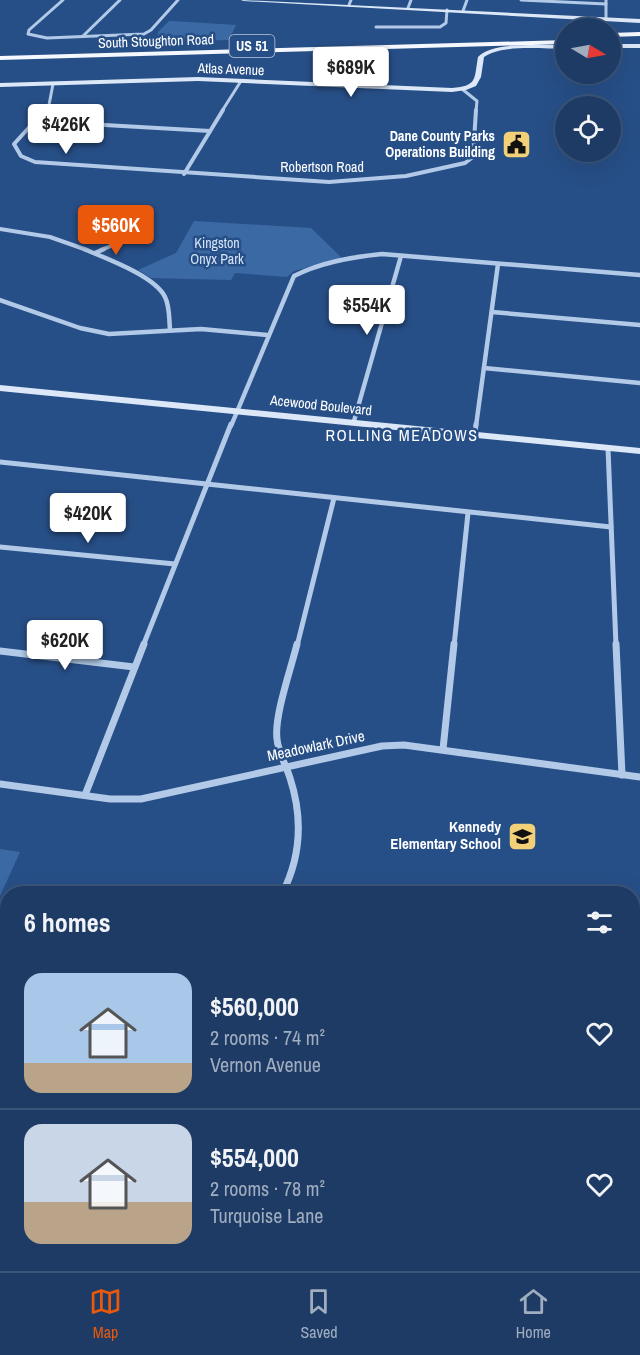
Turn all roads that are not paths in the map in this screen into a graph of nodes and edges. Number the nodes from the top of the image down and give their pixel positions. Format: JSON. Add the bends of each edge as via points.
{"nodes":[{"id":1,"x":63,"y":0,"type":"edge"},
{"id":2,"x":120,"y":0,"type":"edge"},
{"id":3,"x":178,"y":0,"type":"edge"},
{"id":4,"x":243,"y":0,"type":"edge"},
{"id":5,"x":411,"y":0,"type":"edge"},
{"id":6,"x":466,"y":0,"type":"edge"},
{"id":7,"x":521,"y":0,"type":"edge"},
{"id":8,"x":606,"y":0,"type":"edge"},
{"id":9,"x":292,"y":1,"type":"edge"},
{"id":10,"x":350,"y":2,"type":"edge"},
{"id":11,"x":606,"y":4,"type":"junction"},
{"id":12,"x":408,"y":8,"type":"junction"},
{"id":13,"x":447,"y":10,"type":"junction"},
{"id":14,"x":463,"y":11,"type":"junction"},
{"id":15,"x":588,"y":18,"type":"edge"},
{"id":16,"x":606,"y":18,"type":"edge"},
{"id":17,"x":621,"y":20,"type":"edge"},
{"id":18,"x":640,"y":21,"type":"edge"},
{"id":19,"x":376,"y":27,"type":"dead end"},
{"id":20,"x":83,"y":36,"type":"junction"},
{"id":21,"x":640,"y":36,"type":"edge"},
{"id":22,"x":621,"y":37,"type":"edge"},
{"id":23,"x":555,"y":39,"type":"edge"},
{"id":24,"x":473,"y":42,"type":"junction"},
{"id":25,"x":621,"y":46,"type":"edge"},
{"id":26,"x":640,"y":46,"type":"edge"},
{"id":27,"x":555,"y":47,"type":"edge"},
{"id":28,"x":0,"y":52,"type":"edge"},
{"id":29,"x":0,"y":58,"type":"edge"},
{"id":30,"x":241,"y":81,"type":"junction"},
{"id":31,"x":54,"y":84,"type":"junction"},
{"id":32,"x":0,"y":85,"type":"edge"},
{"id":33,"x":462,"y":89,"type":"junction"},
{"id":34,"x":34,"y":121,"type":"junction"},
{"id":35,"x":210,"y":131,"type":"junction"},
{"id":36,"x":184,"y":174,"type":"junction"},
{"id":37,"x":0,"y":230,"type":"edge"},
{"id":38,"x":128,"y":239,"type":"dead end"},
{"id":39,"x":95,"y":253,"type":"junction"},
{"id":40,"x":401,"y":256,"type":"junction"},
{"id":41,"x":498,"y":264,"type":"junction"},
{"id":42,"x":640,"y":275,"type":"edge"},
{"id":43,"x":0,"y":300,"type":"edge"},
{"id":44,"x":492,"y":312,"type":"junction"},
{"id":45,"x":640,"y":325,"type":"edge"},
{"id":46,"x":170,"y":330,"type":"junction"},
{"id":47,"x":267,"y":335,"type":"junction"},
{"id":48,"x":484,"y":368,"type":"junction"},
{"id":49,"x":640,"y":383,"type":"edge"},
{"id":50,"x":0,"y":388,"type":"edge"},
{"id":51,"x":237,"y":410,"type":"junction"},
{"id":52,"x":354,"y":422,"type":"junction"},
{"id":53,"x":475,"y":433,"type":"junction"},
{"id":54,"x":608,"y":448,"type":"junction"},
{"id":55,"x":640,"y":451,"type":"edge"},
{"id":56,"x":0,"y":462,"type":"edge"},
{"id":57,"x":207,"y":482,"type":"junction"},
{"id":58,"x":334,"y":498,"type":"junction"},
{"id":59,"x":468,"y":513,"type":"junction"},
{"id":60,"x":611,"y":527,"type":"junction"},
{"id":61,"x":0,"y":547,"type":"edge"},
{"id":62,"x":175,"y":564,"type":"junction"},
{"id":63,"x":0,"y":651,"type":"edge"},
{"id":64,"x":134,"y":667,"type":"junction"},
{"id":65,"x":443,"y":749,"type":"junction"},
{"id":66,"x":286,"y":765,"type":"junction"},
{"id":67,"x":622,"y":775,"type":"junction"},
{"id":68,"x":640,"y":777,"type":"edge"},
{"id":69,"x":0,"y":784,"type":"edge"},
{"id":70,"x":85,"y":795,"type":"junction"},
{"id":71,"x":285,"y":886,"type":"edge"}],
"edges":[{"from":1,"to":20,"type":"street","via":[[27,32],[47,38]]},
{"from":2,"to":20,"type":"street"},
{"from":3,"to":20,"type":"street","via":[[147,33]]},
{"from":4,"to":9,"type":"street"},
{"from":5,"to":12,"type":"street"},
{"from":6,"to":14,"type":"street"},
{"from":7,"to":11,"type":"street"},
{"from":8,"to":11,"type":"street"},
{"from":9,"to":10,"type":"street"},
{"from":10,"to":12,"type":"street"},
{"from":11,"to":16,"type":"street"},
{"from":12,"to":13,"type":"street"},
{"from":13,"to":14,"type":"street"},
{"from":13,"to":19,"type":"street","via":[[446,24],[440,27]]},
{"from":14,"to":15,"type":"street"},
{"from":17,"to":18,"type":"street"},
{"from":21,"to":22,"type":"main road"},
{"from":23,"to":24,"type":"main road","name":"South Stoughton Road","number":"US 51"},
{"from":24,"to":28,"type":"main road","name":"South Stoughton Road","number":"US 51"},
{"from":24,"to":29,"type":"main road","name":"South Stoughton Road","number":"US 51"},
{"from":25,"to":26,"type":"street"},
{"from":27,"to":33,"type":"street","via":[[486,52],[481,58],[478,82]]},
{"from":30,"to":31,"type":"street","name":"Atlas Avenue"},
{"from":30,"to":33,"type":"street","name":"Atlas Avenue"},
{"from":30,"to":35,"type":"street"},
{"from":31,"to":32,"type":"street","name":"Atlas Avenue"},
{"from":31,"to":34,"type":"street","via":[[50,103]]},
{"from":33,"to":36,"type":"street","name":"Robertson Road","via":[[477,101],[473,157],[459,166],[341,182]]},
{"from":34,"to":35,"type":"street"},
{"from":34,"to":36,"type":"street","via":[[14,144],[18,154],[32,161]]},
{"from":35,"to":36,"type":"street"},
{"from":37,"to":39,"type":"street","via":[[41,234]]},
{"from":38,"to":39,"type":"street"},
{"from":39,"to":46,"type":"street","via":[[162,291]]},
{"from":40,"to":41,"type":"street"},
{"from":40,"to":47,"type":"street","via":[[369,255],[294,276]]},
{"from":40,"to":52,"type":"street"},
{"from":41,"to":42,"type":"street"},
{"from":41,"to":44,"type":"street"},
{"from":43,"to":46,"type":"street","via":[[95,332]]},
{"from":44,"to":45,"type":"street"},
{"from":44,"to":48,"type":"street"},
{"from":46,"to":47,"type":"street"},
{"from":47,"to":51,"type":"street"},
{"from":48,"to":49,"type":"street"},
{"from":48,"to":53,"type":"street"},
{"from":50,"to":51,"type":"street","name":"Acewood Boulevard"},
{"from":51,"to":52,"type":"street","name":"Acewood Boulevard"},
{"from":51,"to":57,"type":"street"},
{"from":52,"to":53,"type":"street","name":"Acewood Boulevard"},
{"from":53,"to":54,"type":"street","name":"Acewood Boulevard"},
{"from":54,"to":55,"type":"street","name":"Acewood Boulevard"},
{"from":54,"to":60,"type":"street"},
{"from":56,"to":57,"type":"street"},
{"from":57,"to":58,"type":"street"},
{"from":57,"to":62,"type":"street"},
{"from":58,"to":59,"type":"street"},
{"from":58,"to":66,"type":"street","via":[[277,725],[275,739]]},
{"from":59,"to":60,"type":"street"},
{"from":59,"to":65,"type":"street"},
{"from":60,"to":67,"type":"street"},
{"from":61,"to":62,"type":"street"},
{"from":62,"to":64,"type":"street"},
{"from":63,"to":64,"type":"street"},
{"from":64,"to":70,"type":"street"},
{"from":65,"to":66,"type":"street","name":"Meadowlark Drive","via":[[382,746]]},
{"from":65,"to":67,"type":"street","name":"Meadowlark Drive"},
{"from":66,"to":70,"type":"street","name":"Meadowlark Drive","via":[[141,799]]},
{"from":66,"to":71,"type":"street","via":[[301,824],[296,860]]},
{"from":67,"to":68,"type":"street","name":"Meadowlark Drive"},
{"from":69,"to":70,"type":"street","name":"Meadowlark Drive"}]}
